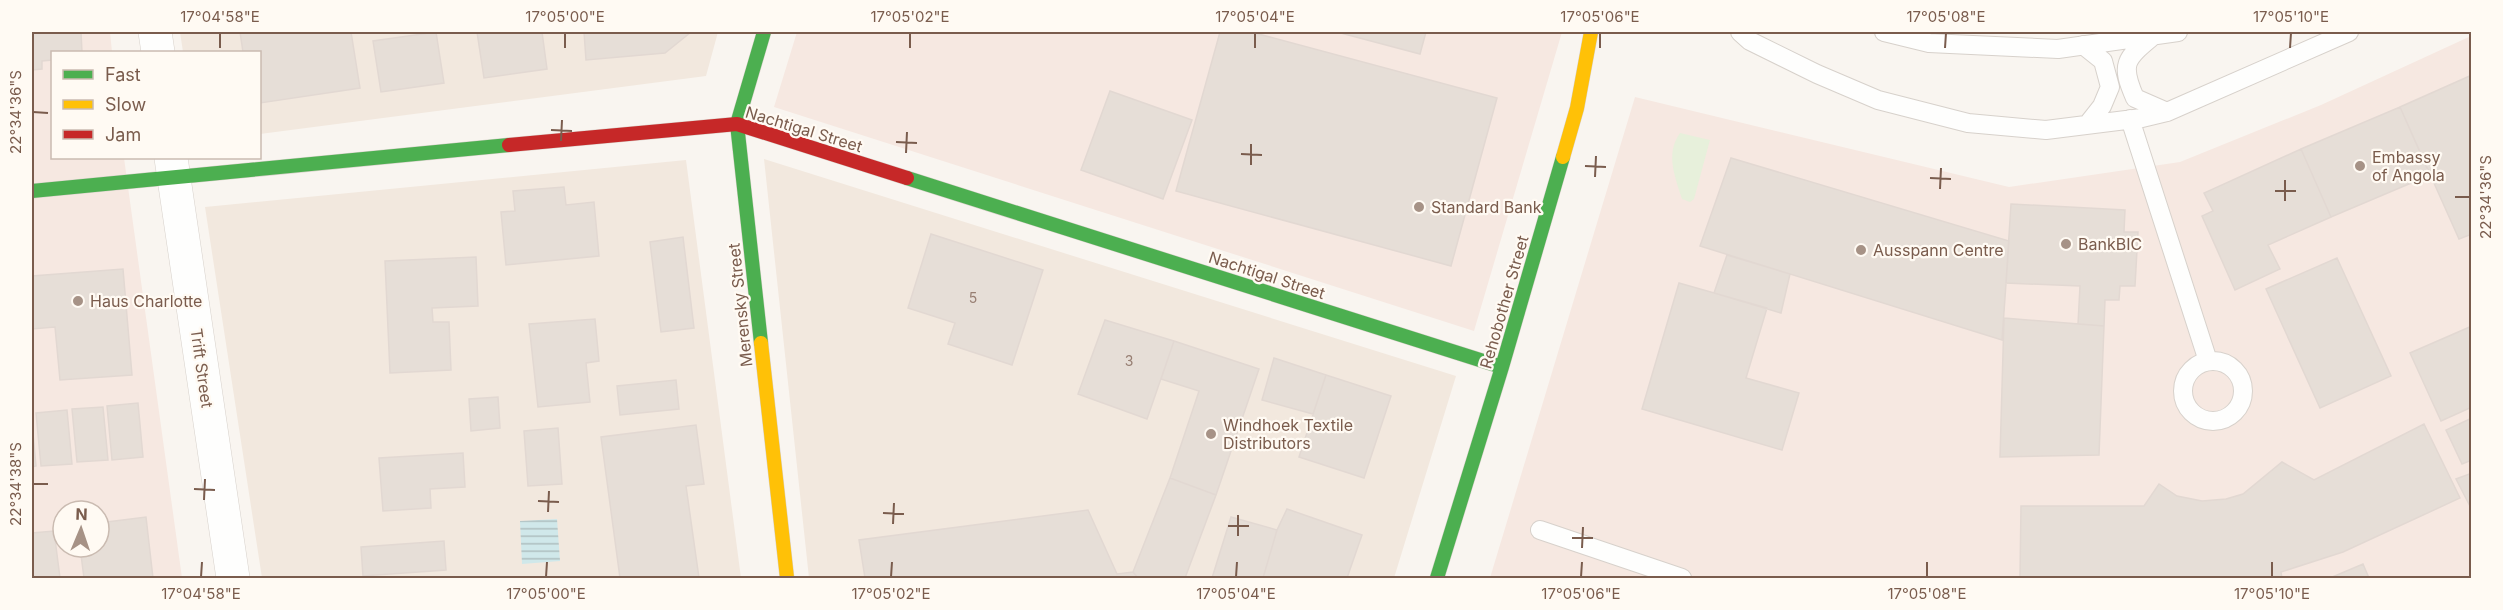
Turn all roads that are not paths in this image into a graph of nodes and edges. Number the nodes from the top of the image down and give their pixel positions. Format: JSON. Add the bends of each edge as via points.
{"nodes":[{"id":1,"x":155,"y":32,"type":"edge"},
{"id":2,"x":764,"y":32,"type":"edge"},
{"id":3,"x":1591,"y":32,"type":"edge"},
{"id":4,"x":1740,"y":32,"type":"edge"},
{"id":5,"x":1884,"y":32,"type":"edge"},
{"id":6,"x":2178,"y":32,"type":"edge"},
{"id":7,"x":2349,"y":32,"type":"edge"},
{"id":8,"x":2153,"y":35,"type":"junction"},
{"id":9,"x":2083,"y":45,"type":"junction"},
{"id":10,"x":158,"y":51,"type":"edge"},
{"id":11,"x":1602,"y":53,"type":"dead end"},
{"id":12,"x":1577,"y":108,"type":"junction"},
{"id":13,"x":2167,"y":112,"type":"junction"},
{"id":14,"x":2130,"y":119,"type":"junction"},
{"id":15,"x":737,"y":124,"type":"junction"},
{"id":16,"x":2087,"y":125,"type":"junction"},
{"id":17,"x":172,"y":166,"type":"edge"},
{"id":18,"x":32,"y":191,"type":"edge"},
{"id":19,"x":2208,"y":361,"type":"dead end"},
{"id":20,"x":1502,"y":367,"type":"junction"},
{"id":21,"x":1540,"y":530,"type":"dead end"},
{"id":22,"x":1674,"y":577,"type":"edge"},
{"id":23,"x":233,"y":579,"type":"edge"},
{"id":24,"x":787,"y":579,"type":"edge"},
{"id":25,"x":1437,"y":579,"type":"edge"}],
"edges":[{"from":1,"to":10,"type":"street"},
{"from":2,"to":15,"type":"street","name":"Merensky Street"},
{"from":3,"to":12,"type":"street","name":"Rehobother Street"},
{"from":4,"to":16,"type":"lane","via":[[1750,41],[1878,100],[1968,123],[2046,130]]},
{"from":5,"to":9,"type":"lane","via":[[1929,43],[2058,49]]},
{"from":6,"to":8,"type":"lane"},
{"from":7,"to":13,"type":"lane"},
{"from":8,"to":9,"type":"lane"},
{"from":8,"to":13,"type":"lane","via":[[2131,54],[2126,76],[2135,98]]},
{"from":9,"to":16,"type":"lane","via":[[2103,61],[2110,87]]},
{"from":11,"to":12,"type":"street"},
{"from":12,"to":20,"type":"street","name":"Rehobother Street"},
{"from":13,"to":14,"type":"lane"},
{"from":14,"to":16,"type":"lane"},
{"from":14,"to":19,"type":"lane"},
{"from":15,"to":17,"type":"street","name":"Nachtigal Street"},
{"from":15,"to":20,"type":"street","name":"Nachtigal Street"},
{"from":15,"to":24,"type":"street","name":"Merensky Street"},
{"from":17,"to":18,"type":"street","name":"Nachtigal Street"},
{"from":17,"to":23,"type":"street","name":"Trift Street"},
{"from":20,"to":25,"type":"street","name":"Rehobother Street"},
{"from":21,"to":22,"type":"lane"}]}
